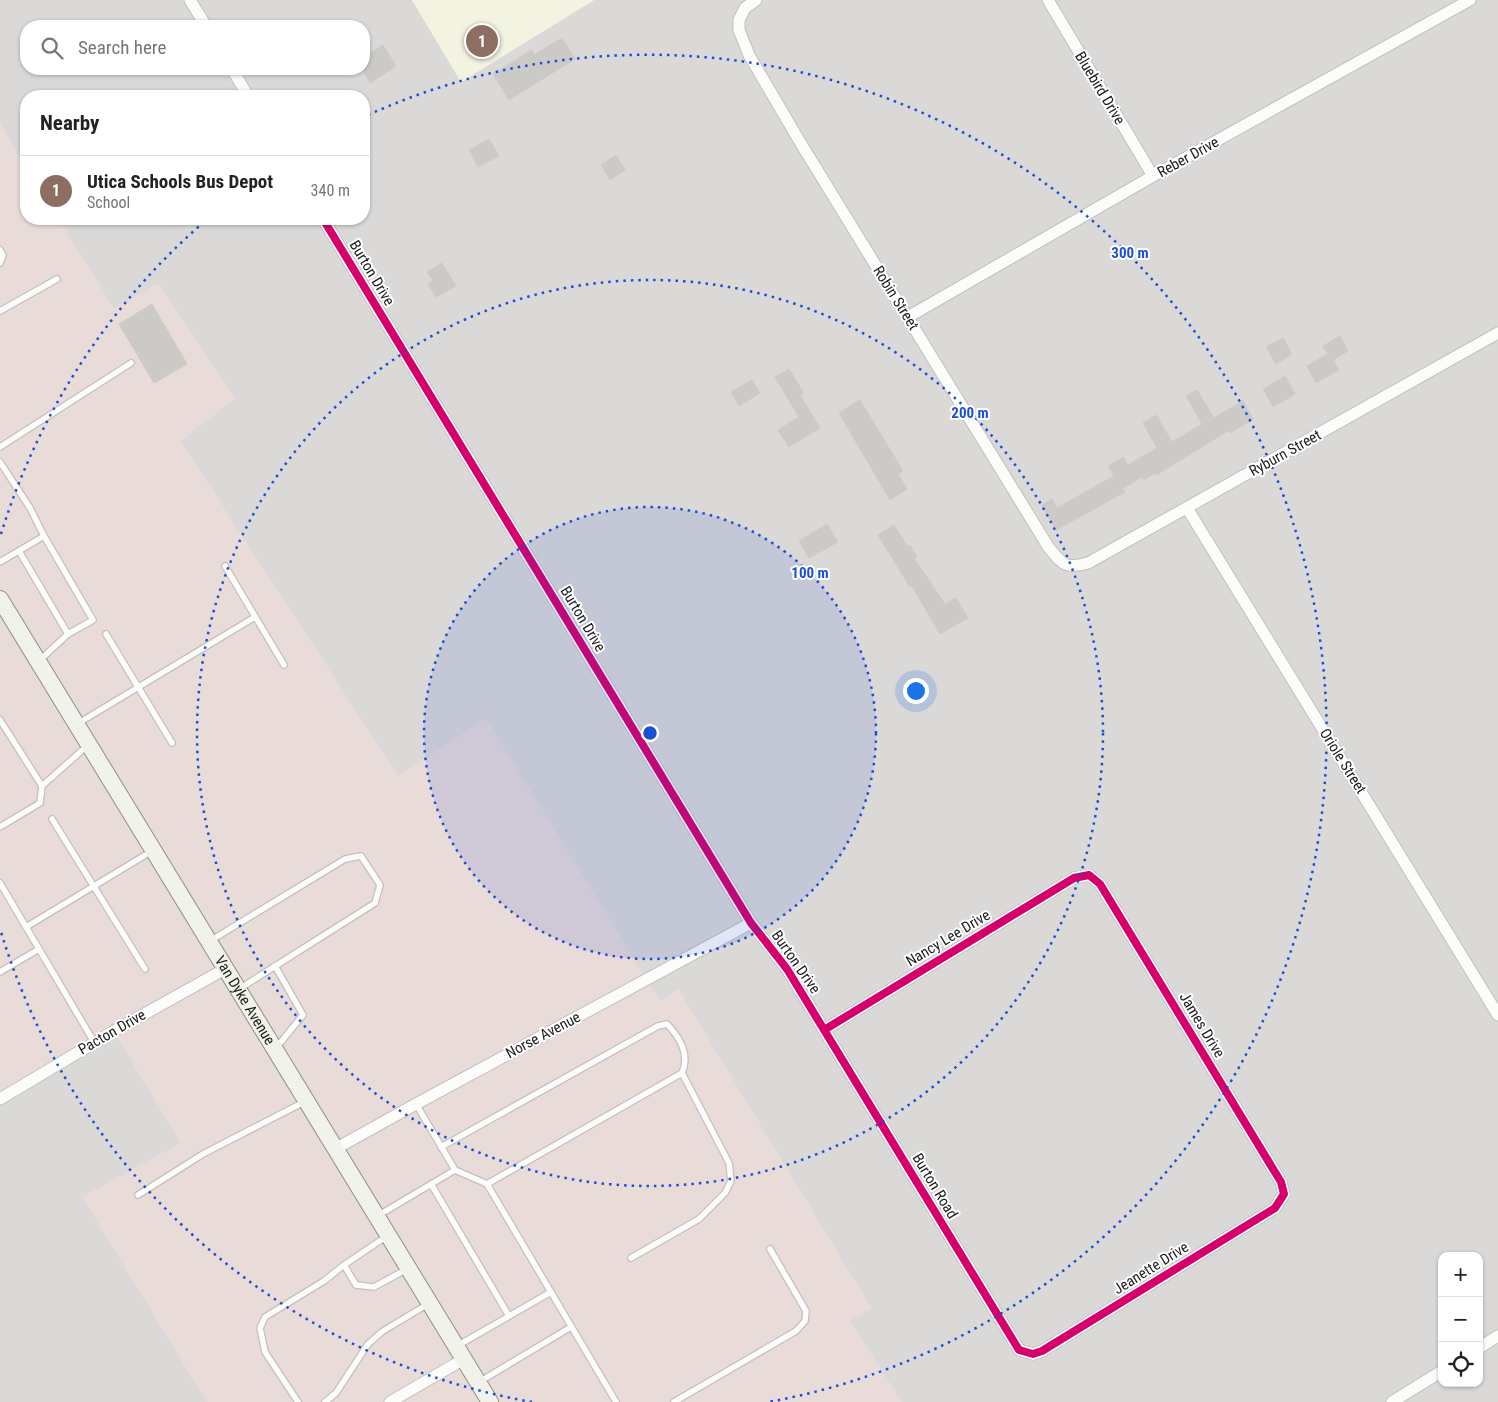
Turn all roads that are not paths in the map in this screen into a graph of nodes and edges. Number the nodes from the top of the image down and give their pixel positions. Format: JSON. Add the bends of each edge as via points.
{"nodes":[{"id":1,"x":190,"y":0,"type":"edge"},
{"id":2,"x":756,"y":0,"type":"edge"},
{"id":3,"x":1048,"y":0,"type":"edge"},
{"id":4,"x":1470,"y":0,"type":"edge"},
{"id":5,"x":202,"y":20,"type":"edge"},
{"id":6,"x":236,"y":75,"type":"edge"},
{"id":7,"x":244,"y":90,"type":"edge"},
{"id":8,"x":1153,"y":176,"type":"junction"},
{"id":9,"x":327,"y":225,"type":"edge"},
{"id":10,"x":0,"y":250,"type":"edge"},
{"id":11,"x":0,"y":262,"type":"edge"},
{"id":12,"x":57,"y":280,"type":"dead end"},
{"id":13,"x":0,"y":311,"type":"edge"},
{"id":14,"x":908,"y":317,"type":"junction"},
{"id":15,"x":1498,"y":333,"type":"edge"},
{"id":16,"x":131,"y":363,"type":"dead end"},
{"id":17,"x":0,"y":447,"type":"edge"},
{"id":18,"x":0,"y":462,"type":"edge"},
{"id":19,"x":1187,"y":508,"type":"junction"},
{"id":20,"x":44,"y":536,"type":"junction"},
{"id":21,"x":19,"y":551,"type":"junction"},
{"id":22,"x":0,"y":562,"type":"edge"},
{"id":23,"x":225,"y":566,"type":"dead end"},
{"id":24,"x":1070,"y":566,"type":"joint"},
{"id":25,"x":0,"y":600,"type":"edge"},
{"id":26,"x":256,"y":617,"type":"junction"},
{"id":27,"x":68,"y":634,"type":"junction"},
{"id":28,"x":106,"y":634,"type":"dead end"},
{"id":29,"x":38,"y":661,"type":"junction"},
{"id":30,"x":284,"y":665,"type":"dead end"},
{"id":31,"x":138,"y":688,"type":"junction"},
{"id":32,"x":0,"y":720,"type":"edge"},
{"id":33,"x":76,"y":724,"type":"junction"},
{"id":34,"x":172,"y":743,"type":"dead end"},
{"id":35,"x":88,"y":744,"type":"junction"},
{"id":36,"x":42,"y":786,"type":"junction"},
{"id":37,"x":52,"y":819,"type":"dead end"},
{"id":38,"x":0,"y":827,"type":"edge"},
{"id":39,"x":153,"y":850,"type":"junction"},
{"id":40,"x":1089,"y":875,"type":"joint"},
{"id":41,"x":0,"y":884,"type":"edge"},
{"id":42,"x":93,"y":885,"type":"junction"},
{"id":43,"x":751,"y":923,"type":"junction"},
{"id":44,"x":26,"y":928,"type":"junction"},
{"id":45,"x":208,"y":942,"type":"junction"},
{"id":46,"x":39,"y":949,"type":"junction"},
{"id":47,"x":275,"y":966,"type":"junction"},
{"id":48,"x":144,"y":969,"type":"dead end"},
{"id":49,"x":225,"y":969,"type":"junction"},
{"id":50,"x":0,"y":972,"type":"edge"},
{"id":51,"x":238,"y":989,"type":"junction"},
{"id":52,"x":1498,"y":1015,"type":"edge"},
{"id":53,"x":824,"y":1030,"type":"junction"},
{"id":54,"x":94,"y":1042,"type":"junction"},
{"id":55,"x":275,"y":1050,"type":"junction"},
{"id":56,"x":682,"y":1073,"type":"junction"},
{"id":57,"x":0,"y":1099,"type":"edge"},
{"id":58,"x":306,"y":1101,"type":"junction"},
{"id":59,"x":416,"y":1104,"type":"junction"},
{"id":60,"x":442,"y":1147,"type":"junction"},
{"id":61,"x":335,"y":1149,"type":"junction"},
{"id":62,"x":455,"y":1170,"type":"junction"},
{"id":63,"x":431,"y":1184,"type":"junction"},
{"id":64,"x":487,"y":1184,"type":"junction"},
{"id":65,"x":1284,"y":1194,"type":"joint"},
{"id":66,"x":138,"y":1195,"type":"dead end"},
{"id":67,"x":377,"y":1216,"type":"junction"},
{"id":68,"x":389,"y":1234,"type":"junction"},
{"id":69,"x":770,"y":1249,"type":"dead end"},
{"id":70,"x":631,"y":1258,"type":"dead end"},
{"id":71,"x":344,"y":1265,"type":"junction"},
{"id":72,"x":409,"y":1268,"type":"junction"},
{"id":73,"x":551,"y":1292,"type":"junction"},
{"id":74,"x":430,"y":1303,"type":"junction"},
{"id":75,"x":509,"y":1316,"type":"junction"},
{"id":76,"x":571,"y":1327,"type":"junction"},
{"id":77,"x":1498,"y":1336,"type":"edge"},
{"id":78,"x":1483,"y":1345,"type":"edge"},
{"id":79,"x":460,"y":1353,"type":"junction"},
{"id":80,"x":1026,"y":1353,"type":"joint"},
{"id":81,"x":1438,"y":1373,"type":"edge"},
{"id":82,"x":478,"y":1382,"type":"junction"},
{"id":83,"x":298,"y":1402,"type":"edge"},
{"id":84,"x":325,"y":1402,"type":"edge"},
{"id":85,"x":390,"y":1402,"type":"edge"},
{"id":86,"x":490,"y":1402,"type":"edge"},
{"id":87,"x":616,"y":1402,"type":"edge"},
{"id":88,"x":674,"y":1402,"type":"edge"},
{"id":89,"x":1392,"y":1402,"type":"edge"}],
"edges":[{"from":1,"to":5,"type":"street"},
{"from":2,"to":14,"type":"street","name":"Robin Street","via":[[745,8],[739,20],[750,55]]},
{"from":3,"to":8,"type":"street","name":"Bluebird Drive"},
{"from":4,"to":8,"type":"street","name":"Reber Drive"},
{"from":6,"to":7,"type":"street"},
{"from":8,"to":14,"type":"street","name":"Reber Drive"},
{"from":9,"to":43,"type":"street","name":"Burton Drive"},
{"from":10,"to":11,"type":"lane","via":[[3,255]]},
{"from":12,"to":13,"type":"lane"},
{"from":14,"to":24,"type":"street","name":"Robin Street","via":[[1049,548],[1059,560]]},
{"from":15,"to":19,"type":"street","name":"Ryburn Street"},
{"from":16,"to":17,"type":"lane"},
{"from":18,"to":20,"type":"lane"},
{"from":19,"to":24,"type":"street","name":"Ryburn Street","via":[[1088,563]]},
{"from":19,"to":52,"type":"street","name":"Oriole Street"},
{"from":20,"to":21,"type":"lane"},
{"from":20,"to":27,"type":"lane","via":[[93,620]]},
{"from":21,"to":22,"type":"lane"},
{"from":21,"to":27,"type":"lane"},
{"from":23,"to":26,"type":"lane"},
{"from":25,"to":29,"type":"main road","name":"Van Dyke Avenue"},
{"from":26,"to":30,"type":"lane"},
{"from":26,"to":31,"type":"lane"},
{"from":27,"to":29,"type":"lane"},
{"from":28,"to":31,"type":"lane"},
{"from":29,"to":33,"type":"main road","name":"Van Dyke Avenue"},
{"from":31,"to":33,"type":"lane"},
{"from":31,"to":34,"type":"lane"},
{"from":32,"to":36,"type":"lane"},
{"from":33,"to":35,"type":"main road","name":"Van Dyke Avenue"},
{"from":35,"to":36,"type":"lane"},
{"from":35,"to":39,"type":"main road","name":"Van Dyke Avenue"},
{"from":36,"to":38,"type":"lane","via":[[40,803]]},
{"from":37,"to":42,"type":"lane"},
{"from":39,"to":42,"type":"lane"},
{"from":39,"to":45,"type":"main road","name":"Van Dyke Avenue"},
{"from":40,"to":53,"type":"street","name":"Nancy Lee Drive","via":[[1074,878]]},
{"from":40,"to":65,"type":"street","name":"James Drive","via":[[1105,892],[1281,1182]]},
{"from":41,"to":44,"type":"lane"},
{"from":42,"to":44,"type":"lane"},
{"from":42,"to":48,"type":"lane"},
{"from":43,"to":53,"type":"street","name":"Burton Drive","via":[[788,969]]},
{"from":43,"to":59,"type":"street","name":"Norse Avenue"},
{"from":44,"to":46,"type":"lane"},
{"from":45,"to":47,"type":"lane","via":[[345,859],[361,856],[380,885],[375,903]]},
{"from":45,"to":49,"type":"main road","name":"Van Dyke Avenue"},
{"from":46,"to":50,"type":"lane"},
{"from":46,"to":54,"type":"lane"},
{"from":47,"to":51,"type":"lane"},
{"from":47,"to":55,"type":"lane","via":[[304,1015]]},
{"from":49,"to":51,"type":"main road","name":"Van Dyke Avenue"},
{"from":49,"to":54,"type":"street","name":"Pacton Drive"},
{"from":51,"to":55,"type":"main road","name":"Van Dyke Avenue"},
{"from":53,"to":80,"type":"street","name":"Burton Road","via":[[1016,1344]]},
{"from":54,"to":57,"type":"street","name":"Pacton Drive"},
{"from":55,"to":58,"type":"main road","name":"Van Dyke Avenue"},
{"from":56,"to":60,"type":"lane","via":[[686,1052],[667,1024],[658,1026]]},
{"from":56,"to":64,"type":"lane"},
{"from":56,"to":70,"type":"lane","via":[[729,1163],[731,1181],[720,1200],[699,1219]]},
{"from":58,"to":61,"type":"main road","name":"Van Dyke Avenue"},
{"from":58,"to":66,"type":"lane","via":[[204,1154]]},
{"from":59,"to":60,"type":"lane"},
{"from":59,"to":61,"type":"street","name":"Norse Avenue"},
{"from":60,"to":62,"type":"lane"},
{"from":61,"to":67,"type":"main road","name":"Van Dyke Avenue"},
{"from":62,"to":63,"type":"lane"},
{"from":62,"to":64,"type":"lane"},
{"from":63,"to":67,"type":"lane"},
{"from":63,"to":75,"type":"lane"},
{"from":64,"to":73,"type":"lane"},
{"from":65,"to":80,"type":"street","name":"Jeanette Drive","via":[[1267,1213],[1042,1351]]},
{"from":67,"to":68,"type":"main road","name":"Van Dyke Avenue"},
{"from":68,"to":71,"type":"lane"},
{"from":68,"to":72,"type":"main road","name":"Van Dyke Avenue"},
{"from":69,"to":88,"type":"lane","via":[[806,1311],[804,1320],[796,1331]]},
{"from":71,"to":72,"type":"lane","via":[[356,1285],[374,1287]]},
{"from":71,"to":83,"type":"lane","via":[[265,1317],[260,1328],[265,1352]]},
{"from":72,"to":74,"type":"main road","name":"Van Dyke Avenue"},
{"from":73,"to":75,"type":"lane"},
{"from":73,"to":76,"type":"lane"},
{"from":74,"to":79,"type":"main road","name":"Van Dyke Avenue"},
{"from":74,"to":84,"type":"lane","via":[[383,1331],[368,1344],[336,1393]]},
{"from":75,"to":79,"type":"lane"},
{"from":76,"to":82,"type":"lane"},
{"from":76,"to":87,"type":"lane"},
{"from":77,"to":78,"type":"street"},
{"from":79,"to":82,"type":"main road","name":"Van Dyke Avenue"},
{"from":79,"to":85,"type":"street"},
{"from":81,"to":89,"type":"street"},
{"from":82,"to":86,"type":"main road","name":"Van Dyke Avenue"}]}
